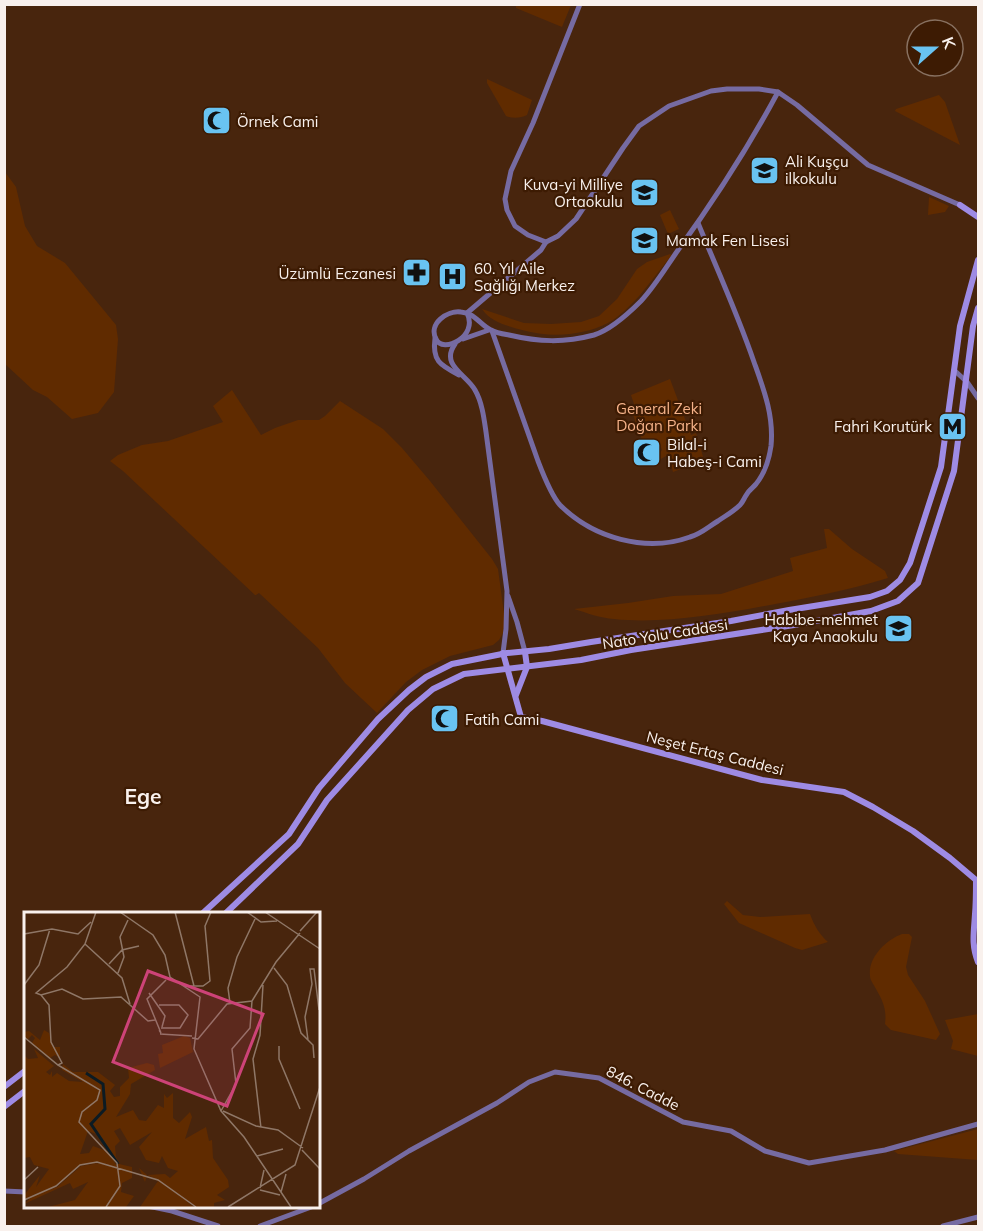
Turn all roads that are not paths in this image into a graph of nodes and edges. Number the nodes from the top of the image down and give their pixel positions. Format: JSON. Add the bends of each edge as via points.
{"nodes":[{"id":1,"x":580,"y":4,"type":"edge"},
{"id":2,"x":778,"y":92,"type":"junction"},
{"id":3,"x":960,"y":205,"type":"junction"},
{"id":4,"x":978,"y":212,"type":"edge"},
{"id":5,"x":978,"y":217,"type":"edge"},
{"id":6,"x":698,"y":223,"type":"junction"},
{"id":7,"x":546,"y":242,"type":"junction"},
{"id":8,"x":978,"y":260,"type":"edge"},
{"id":9,"x":978,"y":308,"type":"edge"},
{"id":10,"x":467,"y":313,"type":"junction"},
{"id":11,"x":491,"y":330,"type":"junction"},
{"id":12,"x":435,"y":338,"type":"junction"},
{"id":13,"x":458,"y":340,"type":"junction"},
{"id":14,"x":954,"y":370,"type":"junction"},
{"id":15,"x":463,"y":377,"type":"junction"},
{"id":16,"x":967,"y":382,"type":"junction"},
{"id":17,"x":978,"y":398,"type":"edge"},
{"id":18,"x":507,"y":591,"type":"junction"},
{"id":19,"x":525,"y":652,"type":"junction"},
{"id":20,"x":502,"y":653,"type":"junction"},
{"id":21,"x":526,"y":667,"type":"junction"},
{"id":22,"x":506,"y":668,"type":"junction"},
{"id":23,"x":515,"y":695,"type":"junction"},
{"id":24,"x":977,"y":880,"type":"edge"},
{"id":25,"x":204,"y":912,"type":"edge"},
{"id":26,"x":227,"y":912,"type":"edge"},
{"id":27,"x":978,"y":962,"type":"edge"},
{"id":28,"x":24,"y":1072,"type":"edge"},
{"id":29,"x":5,"y":1086,"type":"edge"},
{"id":30,"x":24,"y":1092,"type":"edge"},
{"id":31,"x":4,"y":1107,"type":"edge"},
{"id":32,"x":978,"y":1124,"type":"edge"},
{"id":33,"x":4,"y":1191,"type":"edge"},
{"id":34,"x":24,"y":1192,"type":"edge"},
{"id":35,"x":320,"y":1203,"type":"edge"},
{"id":36,"x":153,"y":1207,"type":"edge"},
{"id":37,"x":311,"y":1207,"type":"edge"},
{"id":38,"x":978,"y":1217,"type":"edge"},
{"id":39,"x":218,"y":1227,"type":"edge"},
{"id":40,"x":260,"y":1227,"type":"edge"},
{"id":41,"x":943,"y":1227,"type":"edge"}],
"edges":[{"from":1,"to":7,"type":"street","via":[[512,171],[505,199],[515,226]]},
{"from":2,"to":3,"type":"street","via":[[868,165]]},
{"from":2,"to":6,"type":"street"},
{"from":2,"to":7,"type":"street","via":[[727,89],[669,106],[639,126],[576,219]]},
{"from":3,"to":4,"type":"main road"},
{"from":3,"to":5,"type":"main road"},
{"from":6,"to":11,"type":"street","via":[[643,300],[595,335],[565,342],[532,340]]},
{"from":6,"to":11,"type":"street","via":[[745,333],[771,417],[768,464],[741,504],[705,531],[676,542],[651,544],[612,537],[581,522],[558,504],[543,475]]},
{"from":7,"to":10,"type":"street"},
{"from":8,"to":14,"type":"main road","via":[[960,326]]},
{"from":9,"to":16,"type":"main road","name":"Nato Yolu Caddesi"},
{"from":10,"to":11,"type":"street"},
{"from":10,"to":12,"type":"street","via":[[459,311],[440,318],[434,328]]},
{"from":10,"to":13,"type":"street","via":[[471,324]]},
{"from":11,"to":13,"type":"street"},
{"from":12,"to":13,"type":"street","via":[[445,345]]},
{"from":12,"to":15,"type":"street","via":[[435,355],[440,364]]},
{"from":13,"to":15,"type":"street","via":[[450,358]]},
{"from":14,"to":16,"type":"street"},
{"from":14,"to":19,"type":"main road","via":[[941,466],[910,562],[900,580],[887,591],[731,621]]},
{"from":15,"to":18,"type":"street","via":[[475,390],[482,408]]},
{"from":16,"to":17,"type":"street"},
{"from":16,"to":21,"type":"main road","name":"Nato Yolu Caddesi","via":[[954,471],[943,509],[918,583],[898,602],[794,625]]},
{"from":18,"to":19,"type":"street"},
{"from":18,"to":20,"type":"street"},
{"from":19,"to":20,"type":"main road"},
{"from":19,"to":21,"type":"main road"},
{"from":20,"to":22,"type":"main road"},
{"from":20,"to":25,"type":"main road","via":[[452,664],[409,690],[378,719],[319,788],[289,834]]},
{"from":21,"to":22,"type":"main road","name":"Nato Yolu Caddesi"},
{"from":21,"to":23,"type":"main road"},
{"from":22,"to":23,"type":"main road"},
{"from":22,"to":26,"type":"main road","name":"Nato Yolu Caddesi","via":[[464,674],[432,689],[408,710],[327,800],[298,844]]},
{"from":23,"to":24,"type":"main road","name":"Neşet Ertaş Caddesi","via":[[521,717],[762,780],[844,792],[914,831]]},
{"from":24,"to":27,"type":"main road","name":"Neşet Ertaş Caddesi","via":[[972,935]]},
{"from":28,"to":29,"type":"main road"},
{"from":30,"to":31,"type":"main road"},
{"from":32,"to":35,"type":"street","name":"846. Cadde","via":[[885,1150],[809,1163],[765,1151],[731,1131],[683,1122],[599,1078],[555,1072],[529,1082]]},
{"from":33,"to":34,"type":"street"},
{"from":36,"to":39,"type":"street"},
{"from":37,"to":40,"type":"street","name":"846. Cadde"},
{"from":38,"to":41,"type":"street"}]}
